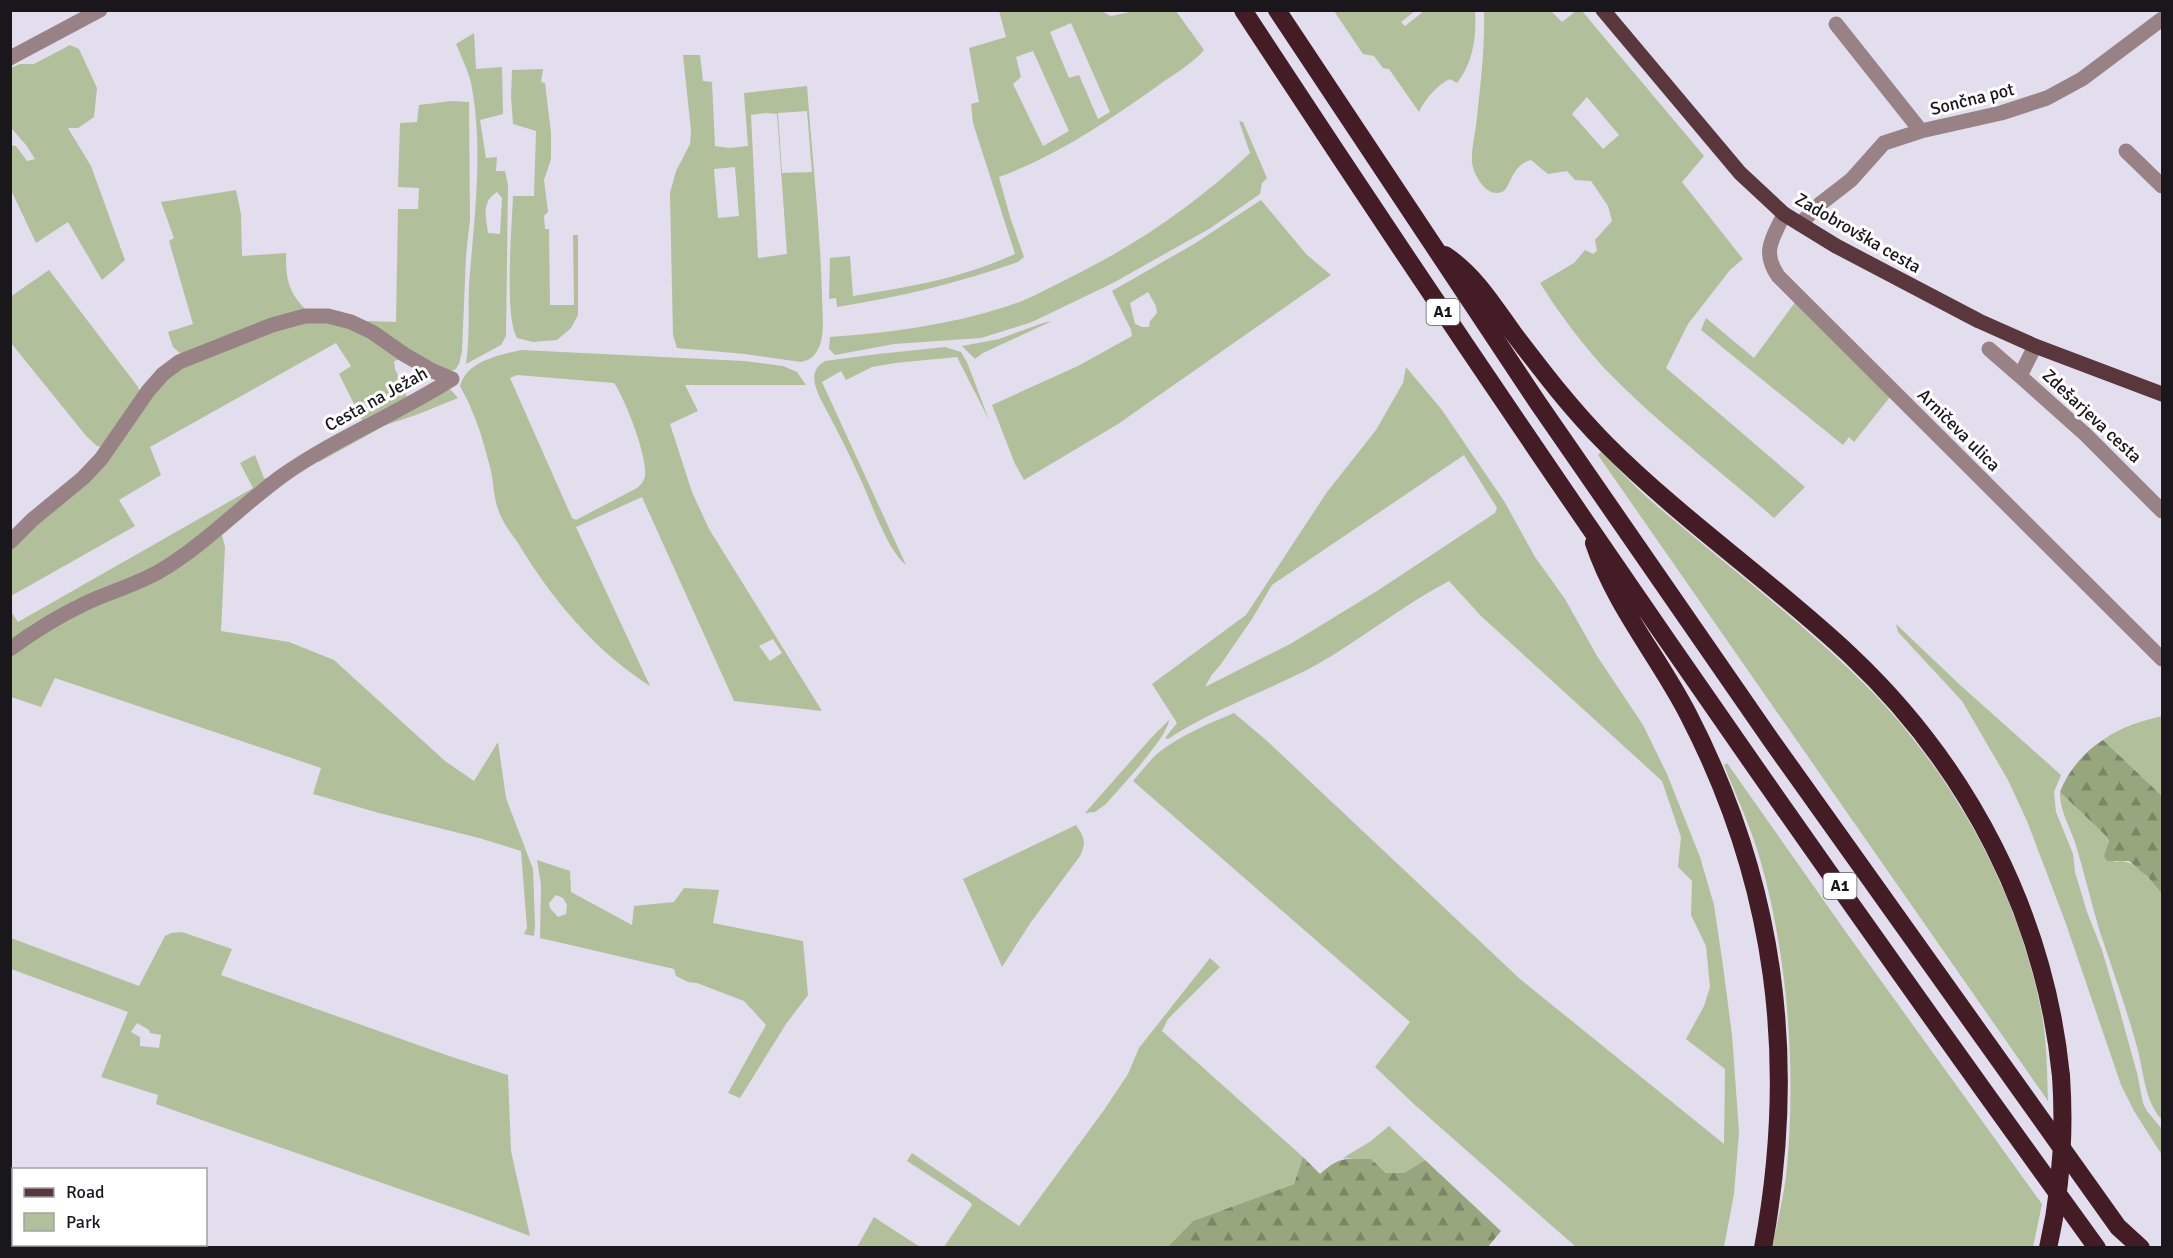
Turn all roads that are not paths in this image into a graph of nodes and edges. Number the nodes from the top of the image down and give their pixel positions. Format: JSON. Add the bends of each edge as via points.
{"nodes":[{"id":1,"x":100,"y":10,"type":"edge"},
{"id":2,"x":1244,"y":10,"type":"edge"},
{"id":3,"x":1277,"y":10,"type":"edge"},
{"id":4,"x":1603,"y":10,"type":"edge"},
{"id":5,"x":2163,"y":19,"type":"edge"},
{"id":6,"x":1836,"y":24,"type":"dead end"},
{"id":7,"x":10,"y":58,"type":"edge"},
{"id":8,"x":1921,"y":131,"type":"junction"},
{"id":9,"x":2126,"y":151,"type":"dead end"},
{"id":10,"x":2163,"y":186,"type":"edge"},
{"id":11,"x":1784,"y":214,"type":"junction"},
{"id":12,"x":1800,"y":224,"type":"junction"},
{"id":13,"x":1434,"y":247,"type":"junction"},
{"id":14,"x":2035,"y":346,"type":"junction"},
{"id":15,"x":1989,"y":349,"type":"dead end"},
{"id":16,"x":2020,"y":376,"type":"junction"},
{"id":17,"x":2163,"y":394,"type":"edge"},
{"id":18,"x":2163,"y":511,"type":"edge"},
{"id":19,"x":1586,"y":522,"type":"junction"},
{"id":20,"x":10,"y":542,"type":"edge"},
{"id":21,"x":10,"y":649,"type":"edge"},
{"id":22,"x":2163,"y":660,"type":"edge"},
{"id":23,"x":2118,"y":1227,"type":"junction"},
{"id":24,"x":1763,"y":1248,"type":"edge"},
{"id":25,"x":2048,"y":1248,"type":"edge"},
{"id":26,"x":2097,"y":1248,"type":"edge"},
{"id":27,"x":2132,"y":1248,"type":"edge"},
{"id":28,"x":2141,"y":1248,"type":"edge"}],
"edges":[{"from":1,"to":7,"type":"street"},
{"from":2,"to":19,"type":"highway","number":"A1"},
{"from":3,"to":13,"type":"highway","number":"A1"},
{"from":4,"to":11,"type":"main road","name":"Zadobrovška cesta","via":[[1740,173]]},
{"from":5,"to":8,"type":"street","name":"Sončna pot","via":[[2082,79],[2047,98]]},
{"from":6,"to":8,"type":"street"},
{"from":8,"to":12,"type":"street","name":"Sončna pot","via":[[1884,143],[1851,180]]},
{"from":9,"to":10,"type":"street"},
{"from":11,"to":12,"type":"main road","name":"Zadobrovška cesta"},
{"from":11,"to":22,"type":"street","name":"Arničeva ulica","via":[[1770,244],[1769,258],[1778,276]]},
{"from":12,"to":14,"type":"main road","name":"Zadobrovška cesta","via":[[1923,292]]},
{"from":13,"to":23,"type":"highway","number":"A1","via":[[1771,740]]},
{"from":13,"to":25,"type":"highway","bridge":true,"via":[[1476,281],[1550,381],[1603,441],[1663,497],[1850,655],[1907,714],[1978,815],[2021,906],[2051,1004],[2061,1076],[2063,1143]]},
{"from":14,"to":16,"type":"street","name":"Zdešarjeva cesta"},
{"from":14,"to":17,"type":"main road","name":"Zadobrovška cesta"},
{"from":15,"to":16,"type":"street","name":"Zdešarjeva cesta"},
{"from":16,"to":18,"type":"street","name":"Zdešarjeva cesta"},
{"from":19,"to":24,"type":"highway","via":[[1608,580],[1705,748],[1735,821],[1757,897],[1772,975],[1780,1063],[1778,1143]]},
{"from":19,"to":26,"type":"highway","number":"A1"},
{"from":20,"to":21,"type":"street","name":"Cesta na Ježah","via":[[95,465],[163,374],[179,362],[273,326],[305,316],[351,322],[452,379],[344,437],[283,476],[159,572],[83,604]]},
{"from":23,"to":27,"type":"highway","number":"A1"},
{"from":23,"to":28,"type":"highway"}]}
